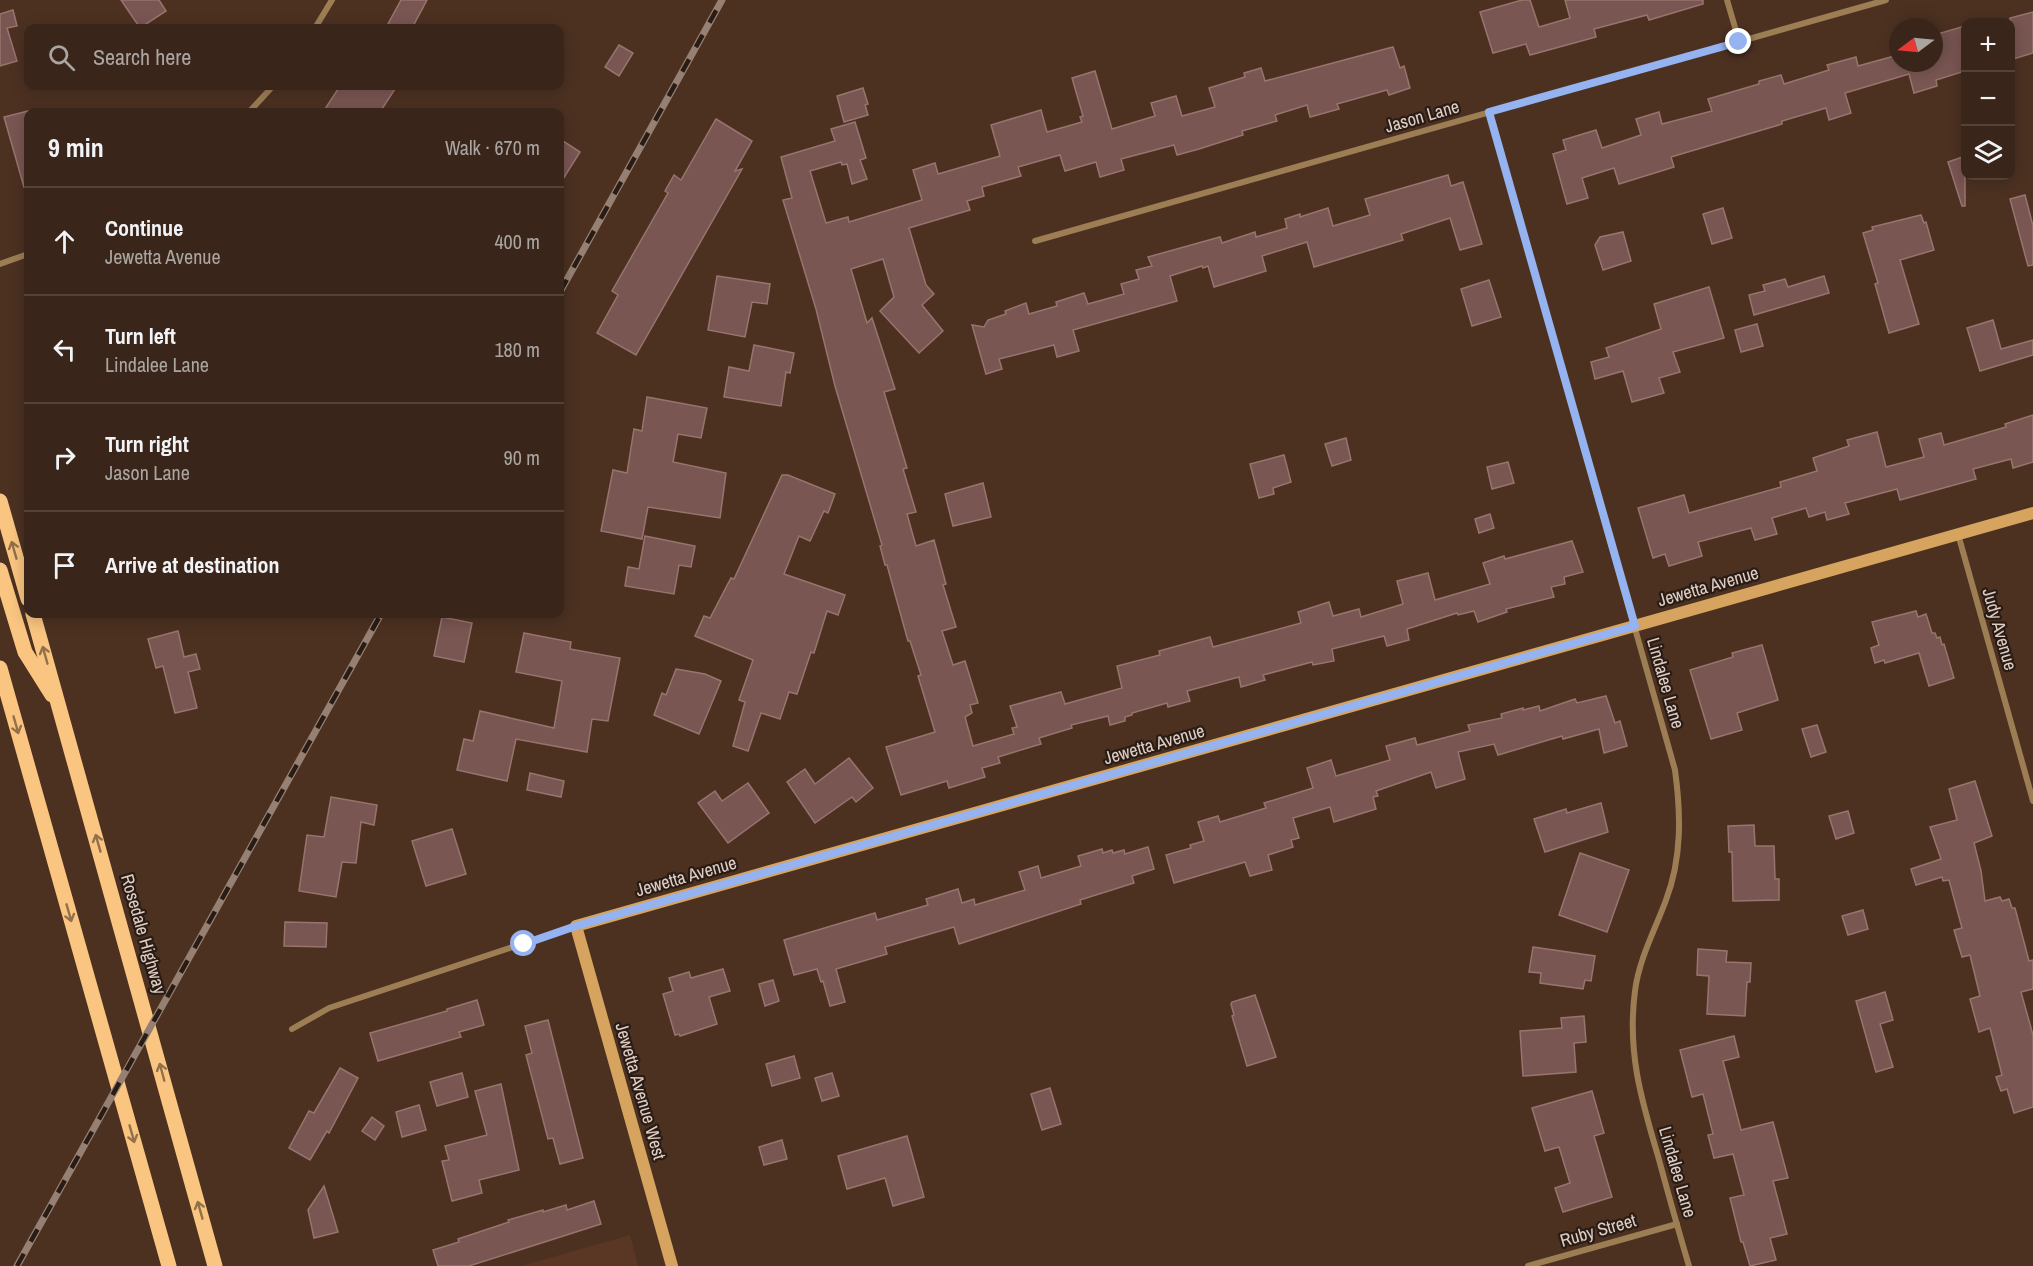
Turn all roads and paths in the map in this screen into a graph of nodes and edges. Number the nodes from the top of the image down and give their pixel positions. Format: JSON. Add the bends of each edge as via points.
{"nodes":[{"id":1,"x":332,"y":0,"type":"edge"},
{"id":2,"x":1728,"y":0,"type":"edge"},
{"id":3,"x":1886,"y":0,"type":"edge"},
{"id":4,"x":317,"y":24,"type":"edge"},
{"id":5,"x":1739,"y":42,"type":"junction"},
{"id":6,"x":269,"y":90,"type":"edge"},
{"id":7,"x":253,"y":108,"type":"edge"},
{"id":8,"x":1489,"y":112,"type":"junction"},
{"id":9,"x":1035,"y":241,"type":"dead end"},
{"id":10,"x":24,"y":255,"type":"edge"},
{"id":11,"x":0,"y":264,"type":"edge"},
{"id":12,"x":0,"y":501,"type":"edge"},
{"id":13,"x":2033,"y":513,"type":"edge"},
{"id":14,"x":1958,"y":534,"type":"junction"},
{"id":15,"x":0,"y":570,"type":"edge"},
{"id":16,"x":24,"y":585,"type":"edge"},
{"id":17,"x":34,"y":618,"type":"edge"},
{"id":18,"x":1635,"y":626,"type":"junction"},
{"id":19,"x":0,"y":668,"type":"edge"},
{"id":20,"x":59,"y":705,"type":"junction"},
{"id":21,"x":2033,"y":801,"type":"edge"},
{"id":22,"x":576,"y":926,"type":"junction"},
{"id":23,"x":292,"y":1029,"type":"dead end"},
{"id":24,"x":1677,"y":1224,"type":"junction"},
{"id":25,"x":169,"y":1266,"type":"edge"},
{"id":26,"x":215,"y":1266,"type":"edge"},
{"id":27,"x":672,"y":1266,"type":"edge"},
{"id":28,"x":1528,"y":1266,"type":"edge"},
{"id":29,"x":1689,"y":1266,"type":"edge"}],
"edges":[{"from":1,"to":4,"type":"street"},
{"from":2,"to":5,"type":"street"},
{"from":3,"to":5,"type":"street","name":"Jason Lane"},
{"from":5,"to":8,"type":"street","name":"Jason Lane"},
{"from":6,"to":7,"type":"street"},
{"from":8,"to":9,"type":"street","name":"Jason Lane"},
{"from":8,"to":18,"type":"street","name":"Lindalee Lane"},
{"from":10,"to":11,"type":"street"},
{"from":16,"to":12,"type":"main road","one_way":true},
{"from":13,"to":14,"type":"street","name":"Jewetta Avenue"},
{"from":14,"to":18,"type":"street","name":"Jewetta Avenue"},
{"from":14,"to":21,"type":"street","name":"Judy Avenue"},
{"from":15,"to":20,"type":"main road","via":[[25,652]]},
{"from":20,"to":17,"type":"main road","name":"Rosedale Highway","one_way":true},
{"from":18,"to":22,"type":"street","name":"Jewetta Avenue"},
{"from":18,"to":24,"type":"street","name":"Lindalee Lane","via":[[1675,770],[1680,832],[1667,898],[1643,956],[1635,988],[1633,1059]]},
{"from":19,"to":25,"type":"main road","one_way":true},
{"from":26,"to":20,"type":"main road","name":"Rosedale Highway","one_way":true},
{"from":22,"to":23,"type":"street","name":"Jewetta Avenue","via":[[329,1008]]},
{"from":22,"to":27,"type":"street","name":"Jewetta Avenue West"},
{"from":24,"to":28,"type":"street","name":"Ruby Street"},
{"from":24,"to":29,"type":"street","name":"Lindalee Lane"}]}
